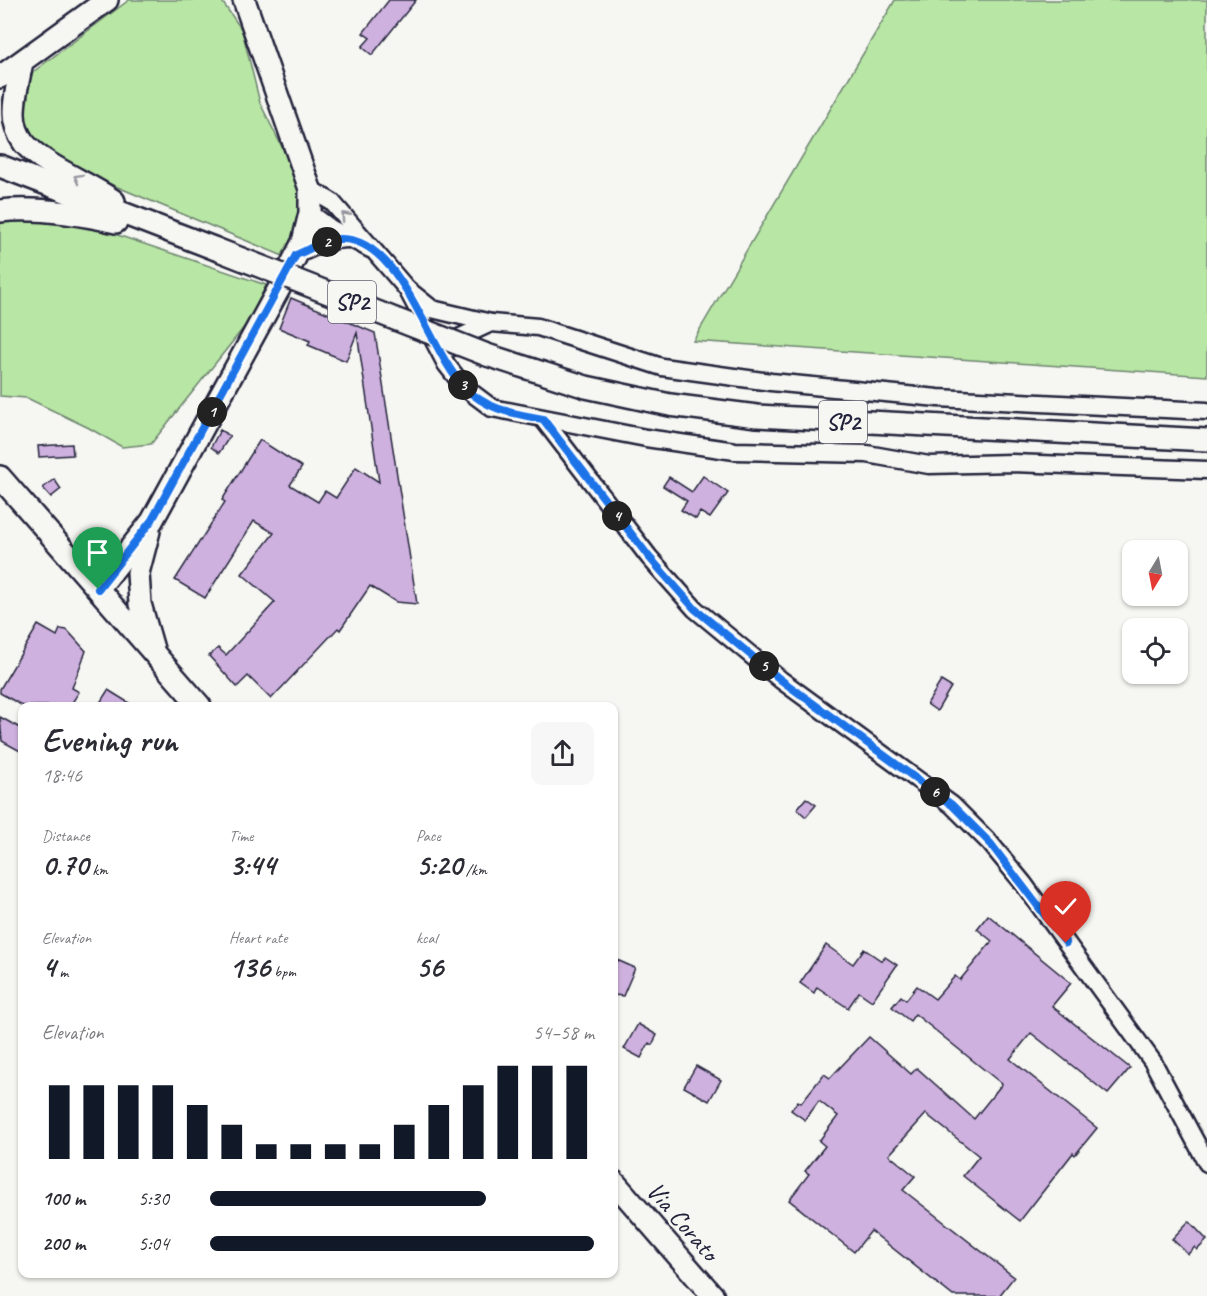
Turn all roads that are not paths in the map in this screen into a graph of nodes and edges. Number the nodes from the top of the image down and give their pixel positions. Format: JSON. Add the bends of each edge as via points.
{"nodes":[{"id":1,"x":107,"y":0,"type":"edge"},
{"id":2,"x":231,"y":0,"type":"edge"},
{"id":3,"x":244,"y":0,"type":"edge"},
{"id":4,"x":253,"y":26,"type":"junction"},
{"id":5,"x":22,"y":62,"type":"junction"},
{"id":6,"x":0,"y":77,"type":"edge"},
{"id":7,"x":0,"y":166,"type":"edge"},
{"id":8,"x":310,"y":189,"type":"junction"},
{"id":9,"x":0,"y":211,"type":"edge"},
{"id":10,"x":310,"y":213,"type":"junction"},
{"id":11,"x":144,"y":222,"type":"junction"},
{"id":12,"x":187,"y":238,"type":"junction"},
{"id":13,"x":349,"y":239,"type":"junction"},
{"id":14,"x":374,"y":250,"type":"junction"},
{"id":15,"x":296,"y":255,"type":"junction"},
{"id":16,"x":407,"y":289,"type":"junction"},
{"id":17,"x":490,"y":323,"type":"junction"},
{"id":18,"x":446,"y":364,"type":"junction"},
{"id":19,"x":1207,"y":411,"type":"edge"},
{"id":20,"x":543,"y":419,"type":"junction"},
{"id":21,"x":1207,"y":440,"type":"edge"},
{"id":22,"x":1207,"y":470,"type":"edge"},
{"id":23,"x":0,"y":477,"type":"edge"},
{"id":24,"x":152,"y":520,"type":"junction"},
{"id":25,"x":138,"y":573,"type":"junction"},
{"id":26,"x":98,"y":589,"type":"junction"},
{"id":27,"x":155,"y":655,"type":"junction"},
{"id":28,"x":196,"y":702,"type":"edge"},
{"id":29,"x":1207,"y":1163,"type":"edge"},
{"id":30,"x":618,"y":1187,"type":"edge"},
{"id":31,"x":712,"y":1296,"type":"edge"}],
"edges":[{"from":1,"to":5,"type":"main road"},
{"from":2,"to":4,"type":"main road"},
{"from":3,"to":4,"type":"main road"},
{"from":4,"to":8,"type":"main road"},
{"from":5,"to":6,"type":"main road"},
{"from":11,"to":5,"type":"main road","one_way":true,"via":[[92,186],[43,159],[24,142],[14,113]]},
{"from":7,"to":11,"type":"main road","number":"SP2"},
{"from":8,"to":10,"type":"main road"},
{"from":14,"to":8,"type":"street","one_way":true,"via":[[332,202]]},
{"from":9,"to":12,"type":"main road","via":[[91,217]]},
{"from":10,"to":13,"type":"street"},
{"from":10,"to":15,"type":"main road"},
{"from":11,"to":12,"type":"main road","number":"SP2"},
{"from":12,"to":21,"type":"main road","number":"SP2","bridge":true,"via":[[487,355],[586,387],[670,405],[757,417]]},
{"from":13,"to":14,"type":"street"},
{"from":13,"to":15,"type":"street","via":[[322,243]]},
{"from":14,"to":16,"type":"street"},
{"from":15,"to":24,"type":"main road"},
{"from":16,"to":17,"type":"street","via":[[432,309]]},
{"from":16,"to":18,"type":"street"},
{"from":17,"to":18,"type":"street","via":[[452,341]]},
{"from":17,"to":19,"type":"street","via":[[538,327],[662,367],[771,382],[938,398]]},
{"from":18,"to":20,"type":"street","via":[[464,387],[492,408]]},
{"from":20,"to":22,"type":"street","via":[[735,451],[867,454],[929,465],[1012,463]]},
{"from":20,"to":29,"type":"street","via":[[649,557],[695,609],[781,680],[952,805],[990,843],[1153,1062]]},
{"from":23,"to":26,"type":"main road"},
{"from":24,"to":25,"type":"main road"},
{"from":24,"to":26,"type":"main road"},
{"from":25,"to":26,"type":"main road","via":[[125,585],[112,590]]},
{"from":25,"to":27,"type":"main road","via":[[140,604]]},
{"from":26,"to":27,"type":"main road"},
{"from":27,"to":28,"type":"main road"},
{"from":30,"to":31,"type":"main road","name":"Via Corato"}]}
